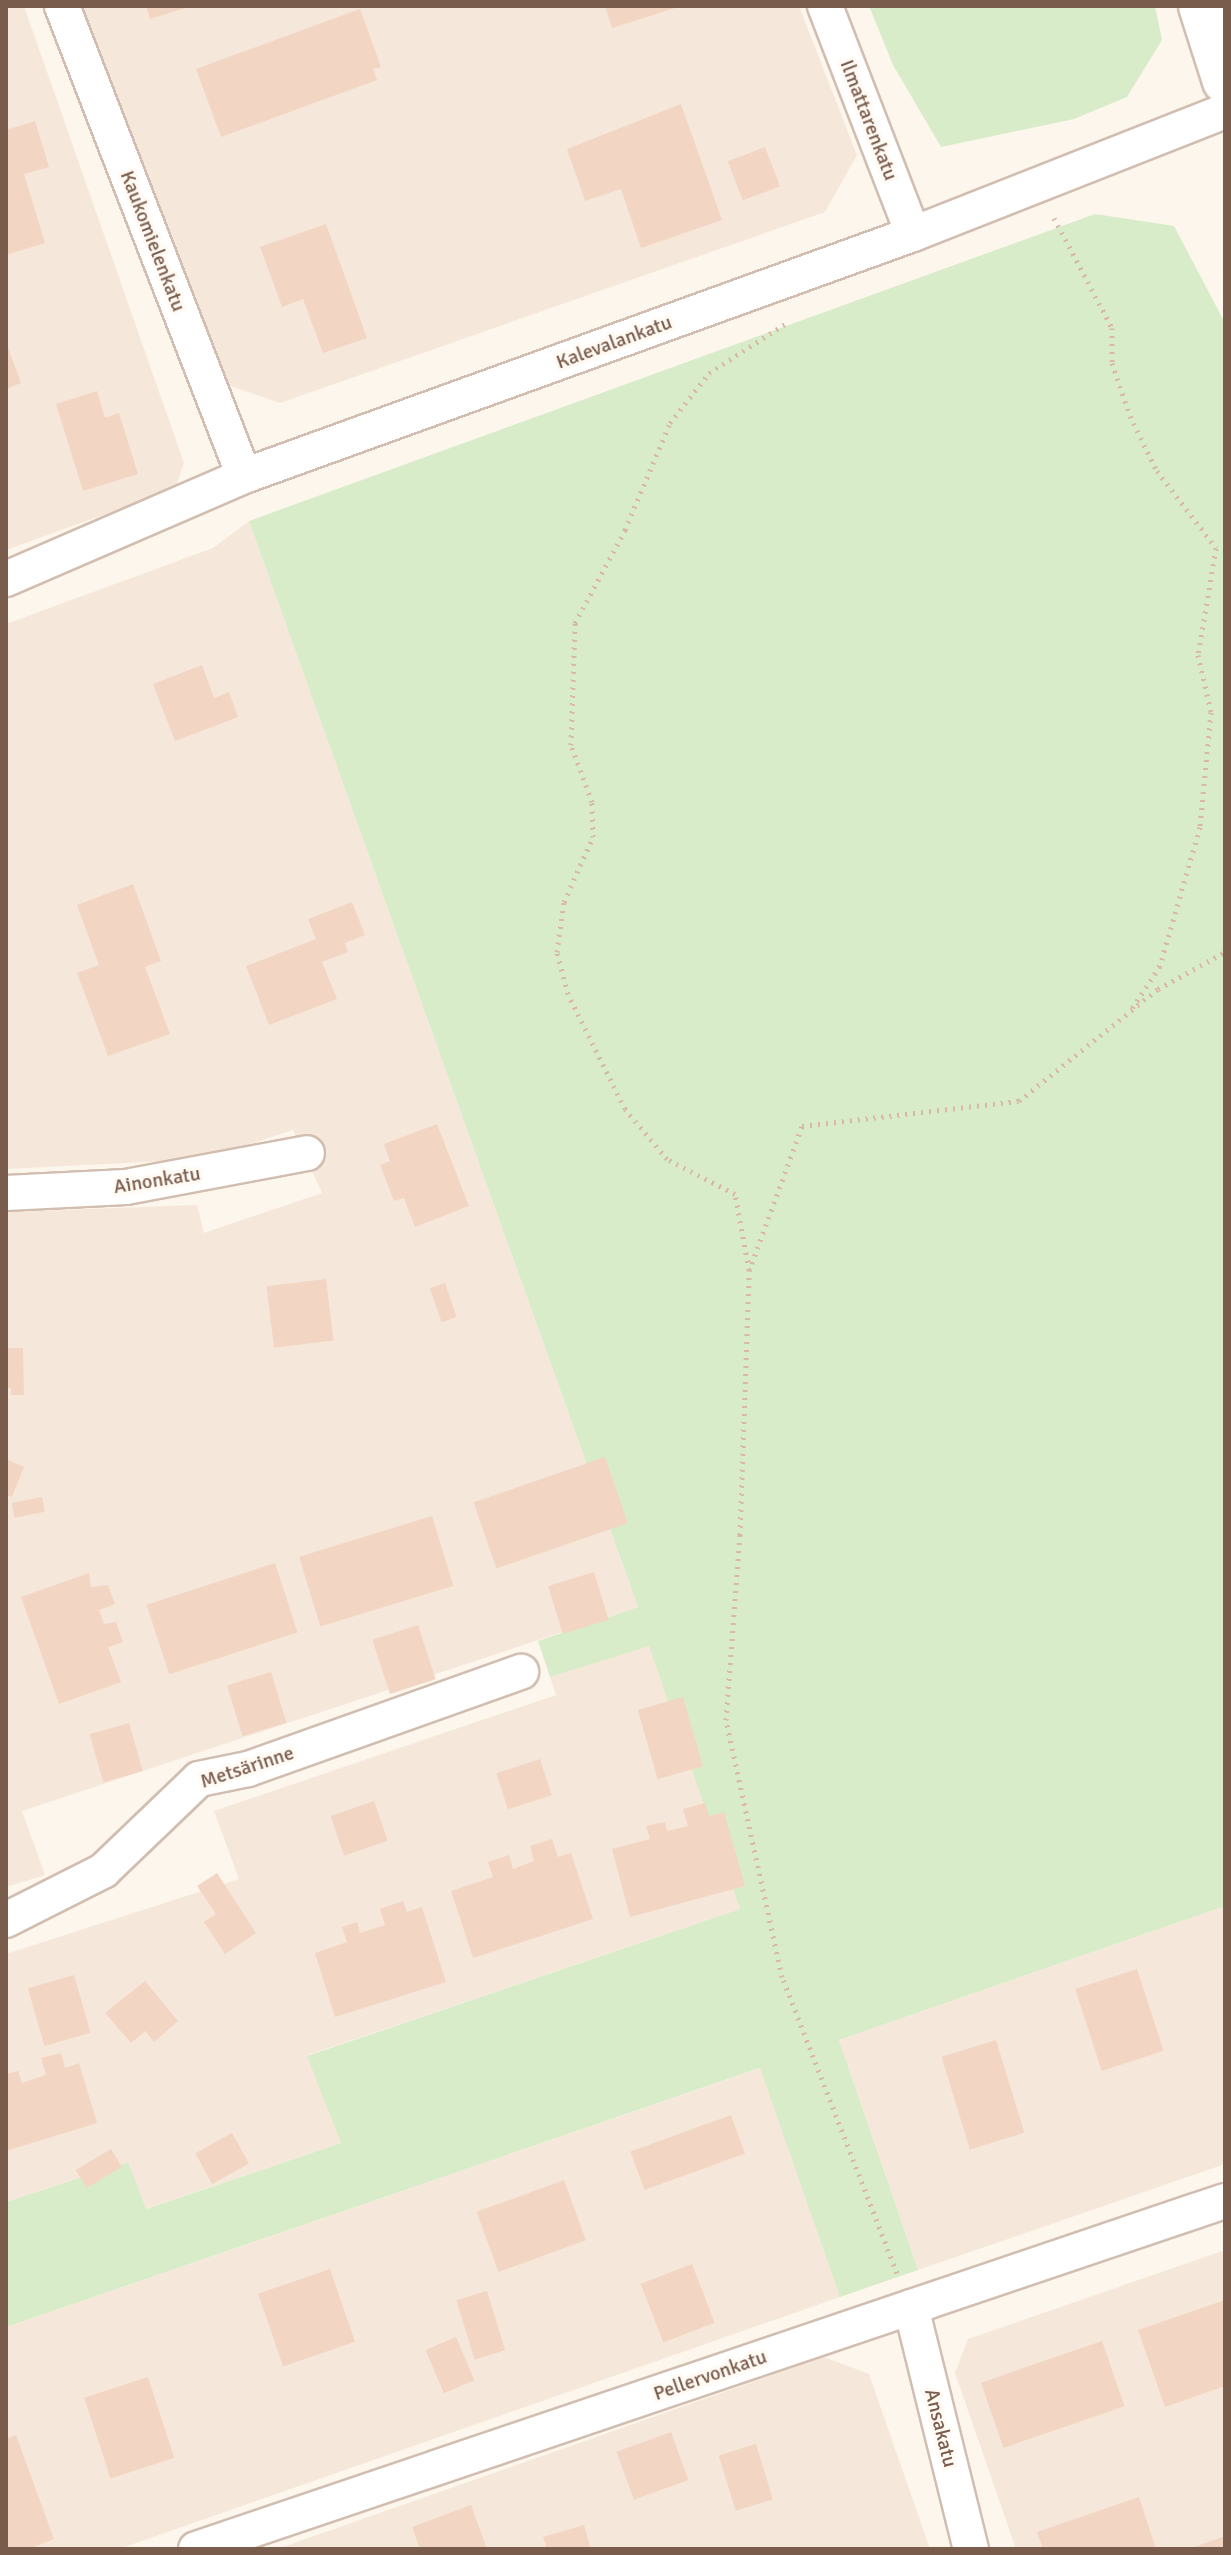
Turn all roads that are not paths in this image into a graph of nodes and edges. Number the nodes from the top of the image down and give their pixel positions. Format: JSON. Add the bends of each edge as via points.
{"nodes":[{"id":1,"x":62,"y":6,"type":"edge"},
{"id":2,"x":825,"y":6,"type":"edge"},
{"id":3,"x":1201,"y":6,"type":"edge"},
{"id":4,"x":1225,"y":81,"type":"edge"},
{"id":5,"x":1225,"y":111,"type":"edge"},
{"id":6,"x":913,"y":234,"type":"junction"},
{"id":7,"x":244,"y":476,"type":"junction"},
{"id":8,"x":6,"y":579,"type":"edge"},
{"id":9,"x":307,"y":1153,"type":"dead end"},
{"id":10,"x":6,"y":1193,"type":"edge"},
{"id":11,"x":521,"y":1672,"type":"dead end"},
{"id":12,"x":6,"y":1920,"type":"edge"},
{"id":13,"x":1225,"y":2201,"type":"edge"},
{"id":14,"x":911,"y":2307,"type":"junction"},
{"id":15,"x":196,"y":2549,"type":"edge"},
{"id":16,"x":971,"y":2549,"type":"edge"}],
"edges":[{"from":1,"to":7,"type":"street","name":"Kaukomielenkatu"},
{"from":2,"to":6,"type":"street","name":"Ilmattarenkatu"},
{"from":3,"to":4,"type":"main road"},
{"from":5,"to":6,"type":"street","name":"Kalevalankatu"},
{"from":6,"to":7,"type":"street","name":"Kalevalankatu"},
{"from":7,"to":8,"type":"street","name":"Kalevalankatu"},
{"from":9,"to":10,"type":"street","name":"Ainonkatu","via":[[126,1187]]},
{"from":11,"to":12,"type":"street","name":"Metsärinne","via":[[248,1769],[199,1779],[103,1871]]},
{"from":13,"to":14,"type":"street","name":"Pellervonkatu"},
{"from":14,"to":15,"type":"street","name":"Pellervonkatu"},
{"from":14,"to":16,"type":"street","name":"Ansakatu"}]}
